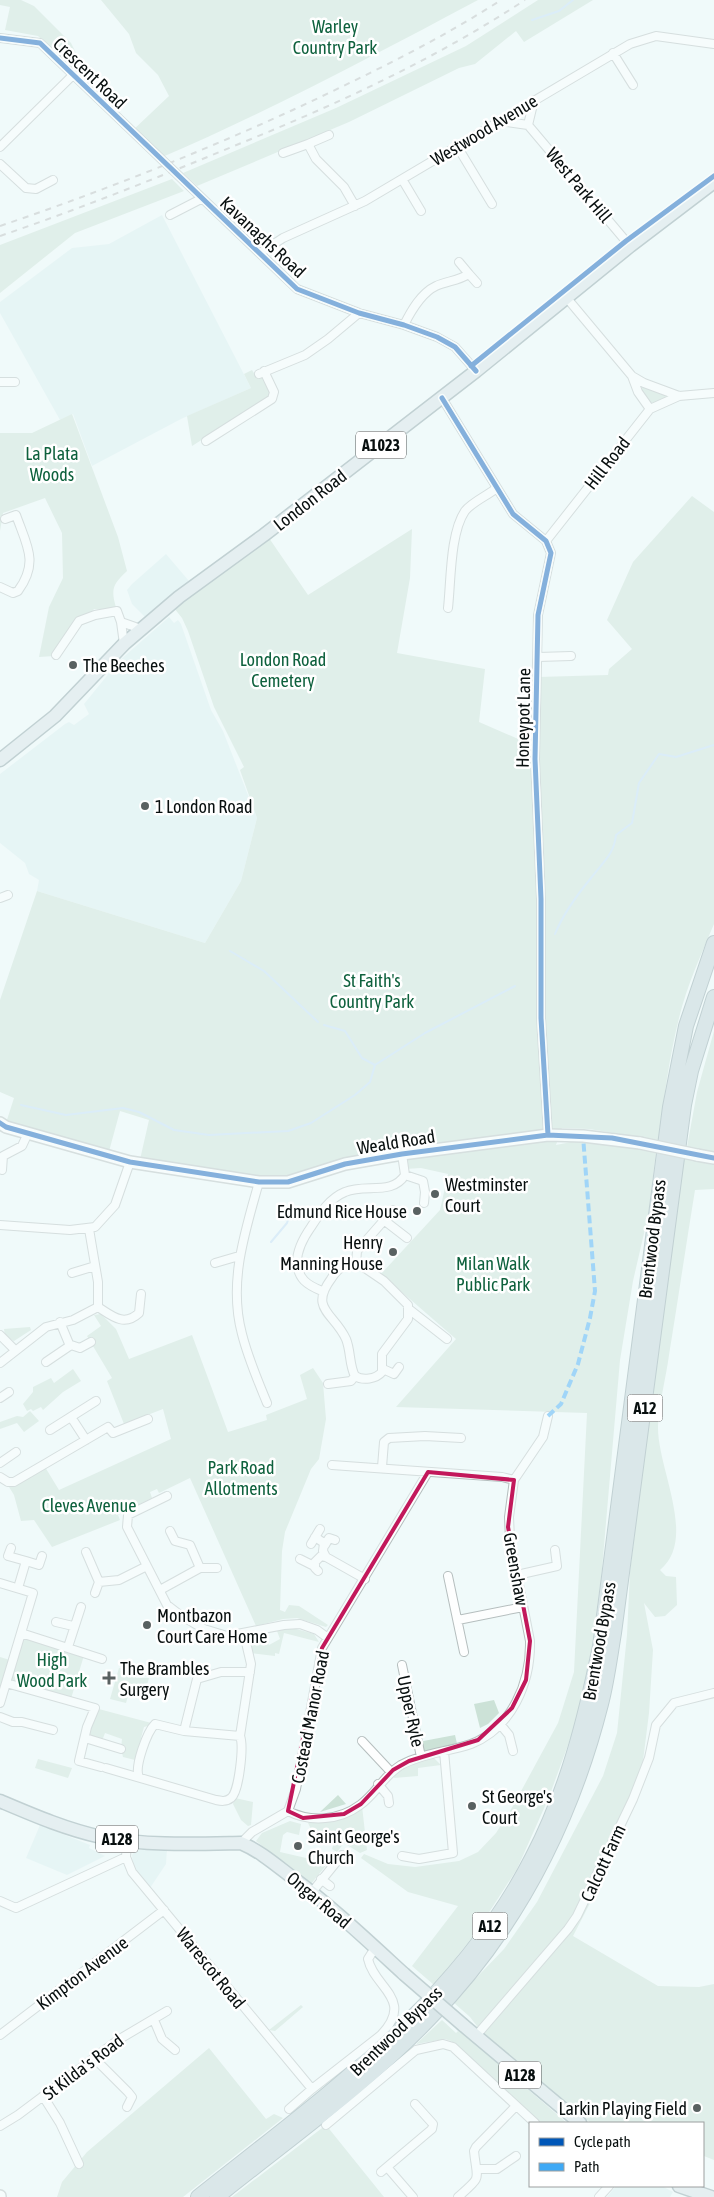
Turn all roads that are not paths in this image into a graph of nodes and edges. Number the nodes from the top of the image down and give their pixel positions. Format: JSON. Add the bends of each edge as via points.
{"nodes":[{"id":1,"x":0,"y":38,"type":"edge"},
{"id":2,"x":714,"y":44,"type":"edge"},
{"id":3,"x":613,"y":53,"type":"junction"},
{"id":4,"x":73,"y":76,"type":"junction"},
{"id":5,"x":633,"y":85,"type":"dead end"},
{"id":6,"x":534,"y":100,"type":"junction"},
{"id":7,"x":500,"y":120,"type":"junction"},
{"id":8,"x":528,"y":125,"type":"junction"},
{"id":9,"x":129,"y":130,"type":"joint"},
{"id":10,"x":330,"y":135,"type":"dead end"},
{"id":11,"x":308,"y":144,"type":"junction"},
{"id":12,"x":457,"y":146,"type":"junction"},
{"id":13,"x":0,"y":147,"type":"edge"},
{"id":14,"x":282,"y":153,"type":"dead end"},
{"id":15,"x":0,"y":164,"type":"edge"},
{"id":16,"x":402,"y":179,"type":"junction"},
{"id":17,"x":53,"y":180,"type":"dead end"},
{"id":18,"x":714,"y":182,"type":"edge"},
{"id":19,"x":201,"y":199,"type":"junction"},
{"id":20,"x":492,"y":204,"type":"dead end"},
{"id":21,"x":355,"y":206,"type":"junction"},
{"id":22,"x":421,"y":211,"type":"dead end"},
{"id":23,"x":170,"y":214,"type":"dead end"},
{"id":24,"x":630,"y":246,"type":"junction"},
{"id":25,"x":260,"y":253,"type":"junction"},
{"id":26,"x":460,"y":262,"type":"dead end"},
{"id":27,"x":469,"y":274,"type":"junction"},
{"id":28,"x":477,"y":283,"type":"dead end"},
{"id":29,"x":566,"y":297,"type":"junction"},
{"id":30,"x":359,"y":313,"type":"junction"},
{"id":31,"x":404,"y":325,"type":"junction"},
{"id":32,"x":476,"y":372,"type":"junction"},
{"id":33,"x":632,"y":376,"type":"junction"},
{"id":34,"x":0,"y":382,"type":"edge"},
{"id":35,"x":15,"y":382,"type":"dead end"},
{"id":36,"x":714,"y":392,"type":"edge"},
{"id":37,"x":679,"y":396,"type":"junction"},
{"id":38,"x":442,"y":398,"type":"junction"},
{"id":39,"x":650,"y":409,"type":"junction"},
{"id":40,"x":206,"y":442,"type":"dead end"},
{"id":41,"x":497,"y":488,"type":"junction"},
{"id":42,"x":5,"y":519,"type":"dead end"},
{"id":43,"x":546,"y":541,"type":"junction"},
{"id":44,"x":0,"y":587,"type":"edge"},
{"id":45,"x":448,"y":608,"type":"dead end"},
{"id":46,"x":121,"y":622,"type":"junction"},
{"id":47,"x":141,"y":629,"type":"junction"},
{"id":48,"x":124,"y":644,"type":"junction"},
{"id":49,"x":56,"y":655,"type":"dead end"},
{"id":50,"x":571,"y":656,"type":"dead end"},
{"id":51,"x":538,"y":657,"type":"junction"},
{"id":52,"x":0,"y":760,"type":"edge"},
{"id":53,"x":714,"y":943,"type":"edge"},
{"id":54,"x":714,"y":997,"type":"edge"},
{"id":55,"x":0,"y":1123,"type":"edge"},
{"id":56,"x":28,"y":1132,"type":"junction"},
{"id":57,"x":548,"y":1135,"type":"junction"},
{"id":58,"x":402,"y":1154,"type":"junction"},
{"id":59,"x":714,"y":1158,"type":"edge"},
{"id":60,"x":130,"y":1162,"type":"junction"},
{"id":61,"x":2,"y":1170,"type":"dead end"},
{"id":62,"x":405,"y":1175,"type":"junction"},
{"id":63,"x":259,"y":1182,"type":"junction"},
{"id":64,"x":424,"y":1203,"type":"dead end"},
{"id":65,"x":393,"y":1210,"type":"dead end"},
{"id":66,"x":385,"y":1221,"type":"junction"},
{"id":67,"x":0,"y":1225,"type":"edge"},
{"id":68,"x":89,"y":1229,"type":"junction"},
{"id":69,"x":407,"y":1238,"type":"dead end"},
{"id":70,"x":239,"y":1256,"type":"junction"},
{"id":71,"x":216,"y":1263,"type":"dead end"},
{"id":72,"x":356,"y":1264,"type":"junction"},
{"id":73,"x":95,"y":1266,"type":"junction"},
{"id":74,"x":72,"y":1273,"type":"dead end"},
{"id":75,"x":322,"y":1291,"type":"junction"},
{"id":76,"x":142,"y":1294,"type":"dead end"},
{"id":77,"x":98,"y":1307,"type":"junction"},
{"id":78,"x":410,"y":1310,"type":"junction"},
{"id":79,"x":60,"y":1322,"type":"junction"},
{"id":80,"x":0,"y":1335,"type":"edge"},
{"id":81,"x":447,"y":1339,"type":"dead end"},
{"id":82,"x":91,"y":1342,"type":"dead end"},
{"id":83,"x":70,"y":1346,"type":"junction"},
{"id":84,"x":15,"y":1350,"type":"junction"},
{"id":85,"x":46,"y":1362,"type":"dead end"},
{"id":86,"x":0,"y":1363,"type":"edge"},
{"id":87,"x":399,"y":1367,"type":"dead end"},
{"id":88,"x":383,"y":1369,"type":"junction"},
{"id":89,"x":355,"y":1376,"type":"junction"},
{"id":90,"x":328,"y":1384,"type":"dead end"},
{"id":91,"x":9,"y":1392,"type":"dead end"},
{"id":92,"x":0,"y":1398,"type":"edge"},
{"id":93,"x":96,"y":1401,"type":"dead end"},
{"id":94,"x":267,"y":1404,"type":"dead end"},
{"id":95,"x":548,"y":1416,"type":"dead end"},
{"id":96,"x":71,"y":1417,"type":"junction"},
{"id":97,"x":148,"y":1419,"type":"dead end"},
{"id":98,"x":50,"y":1430,"type":"dead end"},
{"id":99,"x":461,"y":1438,"type":"dead end"},
{"id":100,"x":86,"y":1440,"type":"junction"},
{"id":101,"x":16,"y":1452,"type":"dead end"},
{"id":102,"x":0,"y":1463,"type":"edge"},
{"id":103,"x":332,"y":1465,"type":"dead end"},
{"id":104,"x":382,"y":1467,"type":"junction"},
{"id":105,"x":428,"y":1472,"type":"junction"},
{"id":106,"x":0,"y":1477,"type":"edge"},
{"id":107,"x":514,"y":1480,"type":"junction"},
{"id":108,"x":167,"y":1496,"type":"dead end"},
{"id":109,"x":320,"y":1529,"type":"dead end"},
{"id":110,"x":170,"y":1532,"type":"dead end"},
{"id":111,"x":335,"y":1540,"type":"dead end"},
{"id":112,"x":325,"y":1545,"type":"junction"},
{"id":113,"x":11,"y":1548,"type":"dead end"},
{"id":114,"x":555,"y":1550,"type":"dead end"},
{"id":115,"x":86,"y":1552,"type":"dead end"},
{"id":116,"x":42,"y":1556,"type":"dead end"},
{"id":117,"x":326,"y":1557,"type":"junction"},
{"id":118,"x":300,"y":1559,"type":"dead end"},
{"id":119,"x":26,"y":1561,"type":"junction"},
{"id":120,"x":315,"y":1563,"type":"junction"},
{"id":121,"x":147,"y":1566,"type":"junction"},
{"id":122,"x":200,"y":1568,"type":"junction"},
{"id":123,"x":217,"y":1568,"type":"dead end"},
{"id":124,"x":318,"y":1571,"type":"dead end"},
{"id":125,"x":517,"y":1575,"type":"junction"},
{"id":126,"x":448,"y":1576,"type":"dead end"},
{"id":127,"x":365,"y":1579,"type":"junction"},
{"id":128,"x":99,"y":1582,"type":"junction"},
{"id":129,"x":0,"y":1583,"type":"edge"},
{"id":130,"x":18,"y":1588,"type":"junction"},
{"id":131,"x":160,"y":1590,"type":"junction"},
{"id":132,"x":96,"y":1593,"type":"dead end"},
{"id":133,"x":81,"y":1607,"type":"dead end"},
{"id":134,"x":523,"y":1607,"type":"junction"},
{"id":135,"x":458,"y":1620,"type":"junction"},
{"id":136,"x":56,"y":1622,"type":"dead end"},
{"id":137,"x":73,"y":1626,"type":"junction"},
{"id":138,"x":21,"y":1633,"type":"junction"},
{"id":139,"x":244,"y":1634,"type":"junction"},
{"id":140,"x":328,"y":1638,"type":"junction"},
{"id":141,"x":68,"y":1647,"type":"junction"},
{"id":142,"x":464,"y":1652,"type":"dead end"},
{"id":143,"x":102,"y":1659,"type":"dead end"},
{"id":144,"x":402,"y":1665,"type":"dead end"},
{"id":145,"x":250,"y":1672,"type":"junction"},
{"id":146,"x":6,"y":1683,"type":"junction"},
{"id":147,"x":714,"y":1693,"type":"edge"},
{"id":148,"x":0,"y":1703,"type":"edge"},
{"id":149,"x":0,"y":1717,"type":"edge"},
{"id":150,"x":500,"y":1724,"type":"junction"},
{"id":151,"x":53,"y":1730,"type":"dead end"},
{"id":152,"x":184,"y":1731,"type":"junction"},
{"id":153,"x":240,"y":1736,"type":"junction"},
{"id":154,"x":85,"y":1738,"type":"junction"},
{"id":155,"x":362,"y":1741,"type":"dead end"},
{"id":156,"x":121,"y":1749,"type":"dead end"},
{"id":157,"x":444,"y":1751,"type":"junction"},
{"id":158,"x":513,"y":1751,"type":"dead end"},
{"id":159,"x":421,"y":1757,"type":"junction"},
{"id":160,"x":391,"y":1772,"type":"junction"},
{"id":161,"x":140,"y":1777,"type":"junction"},
{"id":162,"x":378,"y":1784,"type":"junction"},
{"id":163,"x":0,"y":1801,"type":"edge"},
{"id":164,"x":389,"y":1804,"type":"dead end"},
{"id":165,"x":288,"y":1811,"type":"junction"},
{"id":166,"x":127,"y":1841,"type":"junction"},
{"id":167,"x":241,"y":1843,"type":"junction"},
{"id":168,"x":342,"y":1855,"type":"dead end"},
{"id":169,"x":402,"y":1856,"type":"dead end"},
{"id":170,"x":126,"y":1857,"type":"junction"},
{"id":171,"x":321,"y":1879,"type":"junction"},
{"id":172,"x":330,"y":1886,"type":"dead end"},
{"id":173,"x":312,"y":1892,"type":"junction"},
{"id":174,"x":0,"y":1901,"type":"edge"},
{"id":175,"x":164,"y":1910,"type":"junction"},
{"id":176,"x":375,"y":1948,"type":"junction"},
{"id":177,"x":167,"y":2011,"type":"dead end"},
{"id":178,"x":154,"y":2020,"type":"junction"},
{"id":179,"x":0,"y":2035,"type":"edge"},
{"id":180,"x":475,"y":2037,"type":"junction"},
{"id":181,"x":175,"y":2050,"type":"dead end"},
{"id":182,"x":94,"y":2058,"type":"junction"},
{"id":183,"x":312,"y":2090,"type":"junction"},
{"id":184,"x":43,"y":2096,"type":"junction"},
{"id":185,"x":415,"y":2104,"type":"dead end"},
{"id":186,"x":127,"y":2106,"type":"dead end"},
{"id":187,"x":515,"y":2107,"type":"junction"},
{"id":188,"x":289,"y":2109,"type":"dead end"},
{"id":189,"x":535,"y":2122,"type":"edge"},
{"id":190,"x":579,"y":2122,"type":"edge"},
{"id":191,"x":0,"y":2126,"type":"edge"},
{"id":192,"x":326,"y":2126,"type":"dead end"},
{"id":193,"x":516,"y":2156,"type":"dead end"},
{"id":194,"x":79,"y":2164,"type":"dead end"},
{"id":195,"x":478,"y":2169,"type":"junction"},
{"id":196,"x":608,"y":2187,"type":"edge"},
{"id":197,"x":682,"y":2187,"type":"edge"},
{"id":198,"x":198,"y":2197,"type":"edge"},
{"id":199,"x":217,"y":2197,"type":"edge"},
{"id":200,"x":414,"y":2197,"type":"edge"},
{"id":201,"x":458,"y":2197,"type":"edge"},
{"id":202,"x":599,"y":2197,"type":"edge"},
{"id":203,"x":711,"y":2197,"type":"edge"}],
"edges":[{"from":1,"to":4,"type":"street","name":"Crescent Road","via":[[40,43]]},
{"from":2,"to":3,"type":"street","name":"Westwood Avenue","via":[[656,36],[638,40]]},
{"from":3,"to":5,"type":"street"},
{"from":3,"to":6,"type":"street","name":"Westwood Avenue"},
{"from":4,"to":9,"type":"street","name":"Crescent Road"},
{"from":4,"to":13,"type":"street"},
{"from":6,"to":7,"type":"street","name":"Westwood Avenue"},
{"from":6,"to":8,"type":"street"},
{"from":7,"to":8,"type":"street"},
{"from":7,"to":12,"type":"street","name":"Westwood Avenue"},
{"from":8,"to":24,"type":"street","name":"West Park Hill"},
{"from":9,"to":19,"type":"street","name":"Kavanaghs Road"},
{"from":10,"to":11,"type":"street"},
{"from":11,"to":14,"type":"street"},
{"from":11,"to":21,"type":"street","via":[[316,159],[344,187]]},
{"from":12,"to":16,"type":"street","name":"Westwood Avenue"},
{"from":12,"to":20,"type":"street"},
{"from":15,"to":17,"type":"street","via":[[26,188],[36,189]]},
{"from":16,"to":21,"type":"street","name":"Westwood Avenue"},
{"from":16,"to":22,"type":"street"},
{"from":18,"to":24,"type":"main road","name":"London Road","number":"A1023"},
{"from":19,"to":23,"type":"street"},
{"from":19,"to":25,"type":"street","name":"Kavanaghs Road"},
{"from":21,"to":25,"type":"street","name":"Westwood Avenue","via":[[283,238]]},
{"from":24,"to":29,"type":"main road","name":"London Road","number":"A1023"},
{"from":25,"to":30,"type":"street","name":"Kavanaghs Road","via":[[297,289]]},
{"from":26,"to":27,"type":"street"},
{"from":27,"to":28,"type":"street"},
{"from":27,"to":31,"type":"street","via":[[424,294]]},
{"from":29,"to":32,"type":"main road","name":"London Road","number":"A1023"},
{"from":29,"to":33,"type":"street"},
{"from":30,"to":31,"type":"street","name":"Kavanaghs Road"},
{"from":30,"to":40,"type":"street","via":[[306,355],[261,372],[274,392],[272,399]]},
{"from":31,"to":32,"type":"street","name":"Kavanaghs Road","via":[[455,347]]},
{"from":32,"to":38,"type":"main road","name":"London Road","number":"A1023"},
{"from":33,"to":37,"type":"street"},
{"from":33,"to":39,"type":"street"},
{"from":34,"to":35,"type":"street"},
{"from":36,"to":37,"type":"street"},
{"from":37,"to":39,"type":"street","name":"Hill Road"},
{"from":38,"to":41,"type":"street"},
{"from":38,"to":47,"type":"main road","name":"London Road","number":"A1023"},
{"from":39,"to":43,"type":"street","name":"Hill Road"},
{"from":41,"to":43,"type":"street","via":[[513,514]]},
{"from":41,"to":45,"type":"street","via":[[466,510],[460,521]]},
{"from":42,"to":44,"type":"street","via":[[16,516],[31,567],[18,591],[13,593]]},
{"from":43,"to":51,"type":"street","name":"Honeypot Lane","via":[[551,553],[538,614]]},
{"from":46,"to":47,"type":"street"},
{"from":46,"to":48,"type":"street"},
{"from":46,"to":49,"type":"street","via":[[117,611],[79,621]]},
{"from":47,"to":48,"type":"main road","name":"London Road","number":"A1023"},
{"from":48,"to":52,"type":"main road","name":"London Road","number":"A1023","via":[[55,716]]},
{"from":50,"to":51,"type":"street"},
{"from":51,"to":57,"type":"street","name":"Honeypot Lane","via":[[535,759],[541,899],[541,1018]]},
{"from":53,"to":198,"type":"highway","name":"Brentwood Bypass","number":"A12","via":[[686,1026],[670,1107],[600,1646],[584,1720],[559,1798],[532,1858],[493,1923],[432,2000],[320,2100]]},
{"from":54,"to":199,"type":"highway","name":"Brentwood Bypass","number":"A12","via":[[684,1105],[613,1643],[602,1702],[565,1817],[526,1893],[501,1933],[462,1984],[391,2056]]},
{"from":55,"to":56,"type":"street","name":"Weald Road"},
{"from":56,"to":60,"type":"street","name":"Weald Road"},
{"from":56,"to":61,"type":"street","via":[[22,1146],[3,1156]]},
{"from":57,"to":58,"type":"street","name":"Weald Road"},
{"from":57,"to":59,"type":"street","name":"Weald Road","bridge":true,"via":[[640,1143]]},
{"from":58,"to":62,"type":"street"},
{"from":58,"to":63,"type":"street","name":"Weald Road","via":[[345,1164],[288,1182]]},
{"from":60,"to":63,"type":"street","name":"Weald Road"},
{"from":60,"to":68,"type":"street","via":[[120,1196],[110,1213]]},
{"from":62,"to":64,"type":"street","via":[[423,1182]]},
{"from":62,"to":75,"type":"street","via":[[396,1186],[363,1187],[345,1192],[318,1216],[298,1250],[297,1265],[301,1279]]},
{"from":63,"to":70,"type":"street"},
{"from":65,"to":66,"type":"street"},
{"from":66,"to":69,"type":"street"},
{"from":66,"to":72,"type":"street","via":[[357,1251]]},
{"from":67,"to":68,"type":"street"},
{"from":68,"to":73,"type":"street"},
{"from":70,"to":71,"type":"street"},
{"from":70,"to":94,"type":"street","via":[[237,1297],[241,1333]]},
{"from":72,"to":75,"type":"street","via":[[343,1265],[336,1270]]},
{"from":72,"to":78,"type":"street","via":[[384,1281],[406,1301]]},
{"from":73,"to":74,"type":"street"},
{"from":73,"to":77,"type":"street"},
{"from":75,"to":89,"type":"street","via":[[323,1306],[345,1338]]},
{"from":76,"to":77,"type":"street","via":[[139,1313],[129,1319],[117,1320]]},
{"from":77,"to":79,"type":"street","via":[[73,1320]]},
{"from":78,"to":81,"type":"street"},
{"from":78,"to":88,"type":"street","via":[[408,1319],[382,1354]]},
{"from":79,"to":83,"type":"street"},
{"from":79,"to":84,"type":"street","via":[[46,1327]]},
{"from":80,"to":84,"type":"street"},
{"from":82,"to":83,"type":"street","via":[[80,1348]]},
{"from":83,"to":85,"type":"street"},
{"from":84,"to":86,"type":"street"},
{"from":87,"to":88,"type":"street","via":[[394,1374]]},
{"from":88,"to":89,"type":"street","via":[[377,1377],[362,1379]]},
{"from":89,"to":90,"type":"street","via":[[351,1380]]},
{"from":91,"to":92,"type":"street"},
{"from":93,"to":96,"type":"street"},
{"from":95,"to":107,"type":"street","name":"Greenshaw","via":[[540,1442]]},
{"from":96,"to":98,"type":"street"},
{"from":96,"to":100,"type":"street"},
{"from":97,"to":100,"type":"street","via":[[112,1433],[108,1427]]},
{"from":99,"to":104,"type":"street","via":[[389,1438],[384,1442]]},
{"from":100,"to":106,"type":"street","via":[[14,1482]]},
{"from":101,"to":102,"type":"street"},
{"from":103,"to":104,"type":"street"},
{"from":104,"to":105,"type":"street"},
{"from":105,"to":107,"type":"street"},
{"from":105,"to":127,"type":"street","name":"Costead Manor Road"},
{"from":107,"to":125,"type":"street","name":"Greenshaw","via":[[508,1528]]},
{"from":108,"to":121,"type":"street","via":[[126,1518],[127,1527]]},
{"from":109,"to":112,"type":"street","via":[[313,1540]]},
{"from":110,"to":122,"type":"street","via":[[175,1542],[190,1545]]},
{"from":111,"to":112,"type":"street","via":[[329,1538]]},
{"from":112,"to":117,"type":"street"},
{"from":113,"to":119,"type":"street","via":[[8,1556]]},
{"from":114,"to":125,"type":"street","via":[[556,1566]]},
{"from":115,"to":128,"type":"street"},
{"from":116,"to":119,"type":"street","via":[[39,1565]]},
{"from":117,"to":120,"type":"street","via":[[320,1556]]},
{"from":117,"to":127,"type":"street"},
{"from":118,"to":120,"type":"street","via":[[309,1564]]},
{"from":119,"to":130,"type":"street"},
{"from":120,"to":124,"type":"street"},
{"from":121,"to":128,"type":"street","via":[[118,1580]]},
{"from":121,"to":131,"type":"street"},
{"from":122,"to":123,"type":"street"},
{"from":122,"to":131,"type":"street"},
{"from":125,"to":134,"type":"street","name":"Greenshaw"},
{"from":126,"to":135,"type":"street"},
{"from":127,"to":140,"type":"street","name":"Costead Manor Road"},
{"from":128,"to":132,"type":"street"},
{"from":129,"to":130,"type":"street"},
{"from":130,"to":138,"type":"street","via":[[33,1593]]},
{"from":131,"to":139,"type":"street","via":[[167,1605],[204,1629],[227,1636]]},
{"from":133,"to":137,"type":"street"},
{"from":134,"to":135,"type":"street"},
{"from":134,"to":150,"type":"street","name":"Greenshaw","via":[[530,1641],[528,1669],[522,1690]]},
{"from":135,"to":142,"type":"street"},
{"from":136,"to":137,"type":"street"},
{"from":137,"to":141,"type":"street"},
{"from":138,"to":141,"type":"street"},
{"from":138,"to":146,"type":"street"},
{"from":139,"to":140,"type":"street","via":[[292,1624],[317,1630]]},
{"from":139,"to":145,"type":"street"},
{"from":140,"to":165,"type":"street","name":"Costead Manor Road","via":[[320,1654],[296,1790]]},
{"from":141,"to":143,"type":"street"},
{"from":144,"to":159,"type":"street","name":"Upper Ryle"},
{"from":145,"to":152,"type":"street","via":[[221,1672],[197,1679]]},
{"from":145,"to":153,"type":"street"},
{"from":146,"to":148,"type":"street"},
{"from":146,"to":154,"type":"street","via":[[95,1708]]},
{"from":147,"to":180,"type":"street","name":"Calcott Farm","via":[[674,1703],[656,1725],[649,1758],[633,1799],[578,1916]]},
{"from":149,"to":151,"type":"street"},
{"from":150,"to":157,"type":"street","name":"Greenshaw","via":[[472,1743]]},
{"from":150,"to":158,"type":"street","via":[[509,1735]]},
{"from":152,"to":153,"type":"street"},
{"from":152,"to":161,"type":"street","via":[[155,1724],[140,1760]]},
{"from":153,"to":161,"type":"street","via":[[235,1793],[230,1799],[216,1800]]},
{"from":154,"to":156,"type":"street"},
{"from":154,"to":161,"type":"street","via":[[79,1760]]},
{"from":155,"to":160,"type":"street"},
{"from":157,"to":159,"type":"street","name":"Greenshaw"},
{"from":157,"to":169,"type":"street","via":[[454,1853],[419,1858]]},
{"from":159,"to":160,"type":"street","name":"Greenshaw"},
{"from":160,"to":162,"type":"street","name":"Greenshaw"},
{"from":162,"to":164,"type":"street","via":[[388,1796]]},
{"from":162,"to":165,"type":"street","name":"Greenshaw","via":[[361,1804],[330,1818],[308,1818]]},
{"from":163,"to":166,"type":"main road","number":"A128","via":[[70,1829]]},
{"from":165,"to":167,"type":"street","via":[[253,1831]]},
{"from":166,"to":167,"type":"main road","number":"A128"},
{"from":166,"to":170,"type":"street"},
{"from":167,"to":173,"type":"main road","name":"Ongar Road","number":"A128"},
{"from":168,"to":171,"type":"street"},
{"from":170,"to":174,"type":"street","via":[[16,1908]]},
{"from":170,"to":175,"type":"street","name":"Warescot Road","via":[[132,1872]]},
{"from":171,"to":172,"type":"street"},
{"from":171,"to":173,"type":"street"},
{"from":173,"to":176,"type":"main road","name":"Ongar Road","number":"A128"},
{"from":175,"to":179,"type":"street","name":"Kimpton Avenue"},
{"from":175,"to":183,"type":"street","name":"Warescot Road"},
{"from":176,"to":180,"type":"main road","name":"Ongar Road","number":"A128","bridge":true},
{"from":176,"to":183,"type":"street","via":[[368,1960],[390,1992],[394,2014],[391,2024]]},
{"from":177,"to":178,"type":"street","name":"St Kilda's Road"},
{"from":178,"to":181,"type":"street","via":[[162,2039]]},
{"from":178,"to":182,"type":"street","name":"St Kilda's Road","via":[[137,2027]]},
{"from":180,"to":190,"type":"main road","name":"Ongar Road","number":"A128"},
{"from":182,"to":184,"type":"street","name":"St Kilda's Road"},
{"from":182,"to":186,"type":"street","via":[[132,2097]]},
{"from":183,"to":188,"type":"street"},
{"from":184,"to":191,"type":"street","name":"St Kilda's Road"},
{"from":184,"to":194,"type":"street"},
{"from":185,"to":200,"type":"street","via":[[433,2124],[432,2129],[384,2170]]},
{"from":187,"to":189,"type":"street"},
{"from":187,"to":192,"type":"street","via":[[453,2047],[443,2044],[416,2050]]},
{"from":187,"to":195,"type":"street","via":[[476,2147]]},
{"from":193,"to":195,"type":"street","via":[[497,2169]]},
{"from":195,"to":201,"type":"street","via":[[478,2180]]},
{"from":196,"to":202,"type":"street"},
{"from":197,"to":203,"type":"main road"}]}
